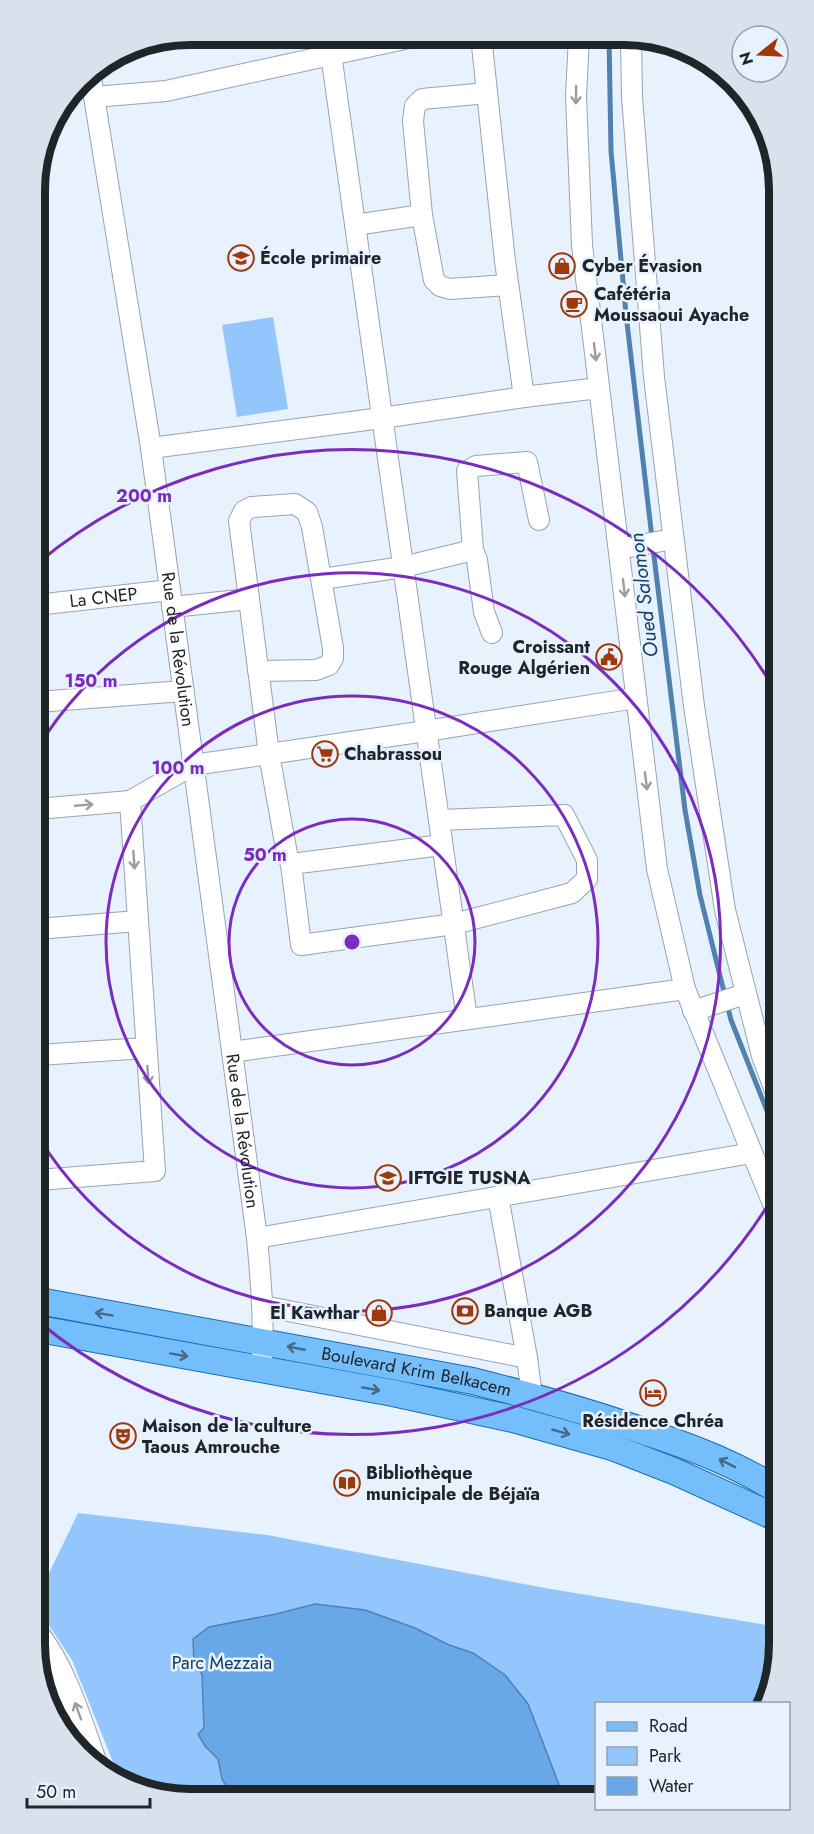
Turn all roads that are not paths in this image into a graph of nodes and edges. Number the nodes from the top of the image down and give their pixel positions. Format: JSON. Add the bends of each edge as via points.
{"nodes":[{"id":1,"x":374,"y":45,"type":"edge"},
{"id":2,"x":482,"y":45,"type":"edge"},
{"id":3,"x":579,"y":45,"type":"edge"},
{"id":4,"x":631,"y":45,"type":"edge"},
{"id":5,"x":331,"y":54,"type":"junction"},
{"id":6,"x":91,"y":83,"type":"edge"},
{"id":7,"x":487,"y":93,"type":"junction"},
{"id":8,"x":93,"y":97,"type":"junction"},
{"id":9,"x":422,"y":215,"type":"junction"},
{"id":10,"x":355,"y":225,"type":"junction"},
{"id":11,"x":508,"y":285,"type":"junction"},
{"id":12,"x":599,"y":388,"type":"junction"},
{"id":13,"x":524,"y":397,"type":"junction"},
{"id":14,"x":382,"y":418,"type":"junction"},
{"id":15,"x":151,"y":448,"type":"junction"},
{"id":16,"x":539,"y":520,"type":"dead end"},
{"id":17,"x":668,"y":540,"type":"junction"},
{"id":18,"x":624,"y":547,"type":"junction"},
{"id":19,"x":473,"y":550,"type":"junction"},
{"id":20,"x":403,"y":567,"type":"junction"},
{"id":21,"x":322,"y":579,"type":"junction"},
{"id":22,"x":171,"y":598,"type":"junction"},
{"id":23,"x":249,"y":599,"type":"junction"},
{"id":24,"x":45,"y":605,"type":"edge"},
{"id":25,"x":492,"y":633,"type":"dead end"},
{"id":26,"x":258,"y":671,"type":"junction"},
{"id":27,"x":183,"y":691,"type":"junction"},
{"id":28,"x":636,"y":698,"type":"junction"},
{"id":29,"x":45,"y":701,"type":"edge"},
{"id":30,"x":426,"y":731,"type":"junction"},
{"id":31,"x":269,"y":754,"type":"junction"},
{"id":32,"x":193,"y":765,"type":"junction"},
{"id":33,"x":130,"y":801,"type":"junction"},
{"id":34,"x":45,"y":808,"type":"edge"},
{"id":35,"x":439,"y":820,"type":"junction"},
{"id":36,"x":442,"y":845,"type":"junction"},
{"id":37,"x":291,"y":864,"type":"junction"},
{"id":38,"x":138,"y":921,"type":"junction"},
{"id":39,"x":454,"y":924,"type":"junction"},
{"id":40,"x":45,"y":928,"type":"edge"},
{"id":41,"x":684,"y":988,"type":"junction"},
{"id":42,"x":742,"y":995,"type":"junction"},
{"id":43,"x":699,"y":1010,"type":"junction"},
{"id":44,"x":467,"y":1019,"type":"junction"},
{"id":45,"x":146,"y":1048,"type":"junction"},
{"id":46,"x":232,"y":1052,"type":"junction"},
{"id":47,"x":45,"y":1055,"type":"edge"},
{"id":48,"x":769,"y":1075,"type":"edge"},
{"id":49,"x":752,"y":1153,"type":"junction"},
{"id":50,"x":45,"y":1179,"type":"edge"},
{"id":51,"x":769,"y":1194,"type":"edge"},
{"id":52,"x":498,"y":1196,"type":"junction"},
{"id":53,"x":257,"y":1238,"type":"junction"},
{"id":54,"x":45,"y":1302,"type":"edge"},
{"id":55,"x":263,"y":1306,"type":"junction"},
{"id":56,"x":45,"y":1330,"type":"edge"},
{"id":57,"x":264,"y":1342,"type":"junction"},
{"id":58,"x":527,"y":1358,"type":"junction"},
{"id":59,"x":261,"y":1370,"type":"junction"},
{"id":60,"x":532,"y":1396,"type":"junction"},
{"id":61,"x":769,"y":1486,"type":"edge"},
{"id":62,"x":769,"y":1514,"type":"edge"},
{"id":63,"x":45,"y":1642,"type":"edge"},
{"id":64,"x":93,"y":1752,"type":"edge"}],
"edges":[{"from":1,"to":5,"type":"street"},
{"from":2,"to":7,"type":"street"},
{"from":3,"to":12,"type":"street","one_way":true,"via":[[576,96],[582,245]]},
{"from":4,"to":17,"type":"street"},
{"from":5,"to":8,"type":"street","via":[[166,91]]},
{"from":5,"to":10,"type":"street"},
{"from":6,"to":8,"type":"street","name":"Rue de la Révolution"},
{"from":7,"to":9,"type":"street","via":[[422,99],[415,106]]},
{"from":7,"to":11,"type":"street"},
{"from":8,"to":15,"type":"street","name":"Rue de la Révolution"},
{"from":9,"to":10,"type":"street"},
{"from":9,"to":11,"type":"street","via":[[434,280],[440,286],[450,289]]},
{"from":10,"to":14,"type":"street"},
{"from":11,"to":13,"type":"street"},
{"from":12,"to":13,"type":"street"},
{"from":12,"to":18,"type":"street"},
{"from":13,"to":14,"type":"street"},
{"from":14,"to":15,"type":"street"},
{"from":14,"to":20,"type":"street"},
{"from":15,"to":22,"type":"street","name":"Rue de la Révolution"},
{"from":16,"to":19,"type":"street","via":[[527,462],[476,466],[467,471]]},
{"from":17,"to":18,"type":"street"},
{"from":17,"to":42,"type":"street","via":[[725,910]]},
{"from":18,"to":28,"type":"street","one_way":true},
{"from":19,"to":20,"type":"street"},
{"from":19,"to":25,"type":"street","via":[[484,612]]},
{"from":20,"to":21,"type":"street"},
{"from":20,"to":30,"type":"street"},
{"from":21,"to":23,"type":"street","via":[[307,512],[296,504],[252,507],[244,511],[239,521]]},
{"from":21,"to":26,"type":"street","via":[[333,648],[329,665],[316,670]]},
{"from":22,"to":23,"type":"street","name":"La CNEP"},
{"from":22,"to":24,"type":"street","name":"La CNEP"},
{"from":22,"to":27,"type":"street","name":"Rue de la Révolution"},
{"from":23,"to":26,"type":"street"},
{"from":26,"to":31,"type":"street"},
{"from":27,"to":29,"type":"street"},
{"from":27,"to":32,"type":"street","name":"Rue de la Révolution"},
{"from":28,"to":30,"type":"street"},
{"from":28,"to":41,"type":"street","one_way":true,"via":[[657,869]]},
{"from":30,"to":31,"type":"street"},
{"from":30,"to":35,"type":"street"},
{"from":31,"to":32,"type":"street"},
{"from":31,"to":37,"type":"street"},
{"from":32,"to":33,"type":"street"},
{"from":32,"to":46,"type":"street","name":"Rue de la Révolution"},
{"from":34,"to":33,"type":"street","one_way":true},
{"from":33,"to":38,"type":"street","one_way":true},
{"from":35,"to":36,"type":"street"},
{"from":35,"to":39,"type":"street","via":[[564,815],[587,860],[587,879],[572,893]]},
{"from":36,"to":37,"type":"street"},
{"from":36,"to":39,"type":"street"},
{"from":37,"to":39,"type":"street","via":[[301,945]]},
{"from":38,"to":40,"type":"street"},
{"from":38,"to":45,"type":"street"},
{"from":39,"to":44,"type":"street"},
{"from":41,"to":43,"type":"street"},
{"from":41,"to":44,"type":"street"},
{"from":42,"to":43,"type":"street"},
{"from":42,"to":48,"type":"street"},
{"from":43,"to":49,"type":"street"},
{"from":44,"to":46,"type":"street"},
{"from":45,"to":47,"type":"street"},
{"from":45,"to":50,"type":"street","one_way":true,"via":[[155,1171]]},
{"from":46,"to":53,"type":"street","name":"Rue de la Révolution"},
{"from":49,"to":51,"type":"street"},
{"from":49,"to":52,"type":"street"},
{"from":52,"to":53,"type":"street"},
{"from":52,"to":58,"type":"street"},
{"from":53,"to":55,"type":"street","name":"Rue de la Révolution"},
{"from":57,"to":54,"type":"main road","name":"Boulevard Krim Belkacem","one_way":true},
{"from":55,"to":57,"type":"street","name":"Rue de la Révolution"},
{"from":55,"to":58,"type":"street"},
{"from":56,"to":59,"type":"main road","name":"Boulevard Krim Belkacem","one_way":true},
{"from":57,"to":59,"type":"street","name":"Rue de la Révolution"},
{"from":60,"to":57,"type":"main road","name":"Boulevard Krim Belkacem","one_way":true,"via":[[473,1381]]},
{"from":58,"to":60,"type":"street"},
{"from":59,"to":62,"type":"main road","name":"Boulevard Krim Belkacem","one_way":true,"via":[[393,1393],[558,1431],[676,1472]]},
{"from":61,"to":60,"type":"main road","name":"Boulevard Krim Belkacem","one_way":true,"via":[[705,1452]]},
{"from":64,"to":63,"type":"street","one_way":true,"via":[[73,1698]]}]}
